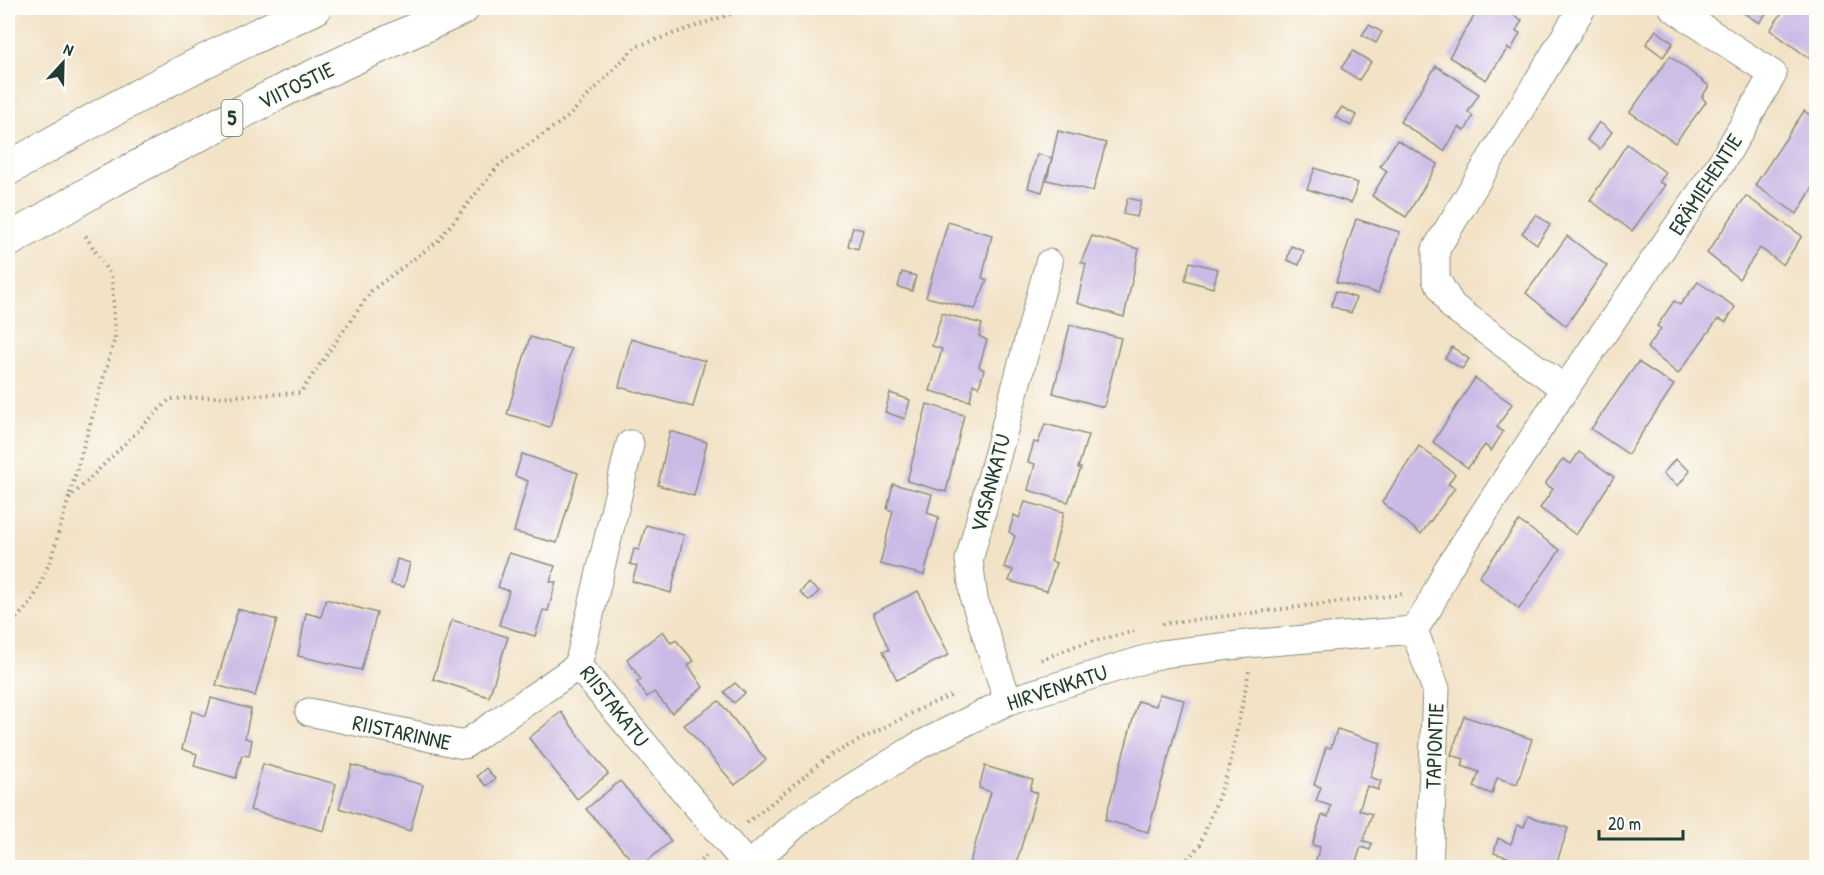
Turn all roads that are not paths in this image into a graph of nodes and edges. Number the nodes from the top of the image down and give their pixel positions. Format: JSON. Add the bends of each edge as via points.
{"nodes":[{"id":1,"x":315,"y":8,"type":"edge"},
{"id":2,"x":463,"y":8,"type":"edge"},
{"id":3,"x":1582,"y":8,"type":"edge"},
{"id":4,"x":1673,"y":8,"type":"edge"},
{"id":5,"x":8,"y":169,"type":"edge"},
{"id":6,"x":8,"y":241,"type":"edge"},
{"id":7,"x":1049,"y":263,"type":"dead end"},
{"id":8,"x":1565,"y":389,"type":"junction"},
{"id":9,"x":630,"y":444,"type":"dead end"},
{"id":10,"x":1414,"y":630,"type":"junction"},
{"id":11,"x":578,"y":666,"type":"junction"},
{"id":12,"x":1008,"y":701,"type":"junction"},
{"id":13,"x":309,"y":712,"type":"dead end"},
{"id":14,"x":747,"y":867,"type":"edge"},
{"id":15,"x":1429,"y":867,"type":"edge"}],
"edges":[{"from":1,"to":5,"type":"highway","via":[[176,77]]},
{"from":2,"to":6,"type":"highway","name":"VIITOSTIE","number":"5","via":[[288,88],[103,185]]},
{"from":3,"to":8,"type":"street","via":[[1436,249],[1436,279],[1452,306]]},
{"from":4,"to":8,"type":"street","name":"ERÄMIEHENTIE","via":[[1773,74],[1723,160]]},
{"from":7,"to":12,"type":"street","name":"VASANKATU","via":[[969,560],[974,599]]},
{"from":8,"to":10,"type":"street","name":"ERÄMIEHENTIE","via":[[1447,570]]},
{"from":9,"to":11,"type":"street","name":"RIISTAKATU"},
{"from":10,"to":12,"type":"street","name":"HIRVENKATU","via":[[1162,654]]},
{"from":10,"to":15,"type":"street","name":"TAPIONTIE","via":[[1436,689]]},
{"from":11,"to":13,"type":"street","name":"RIISTARINNE","via":[[464,745]]},
{"from":11,"to":14,"type":"street","name":"RIISTAKATU"},
{"from":12,"to":14,"type":"street","name":"HIRVENKATU","via":[[918,746],[803,818]]}]}
